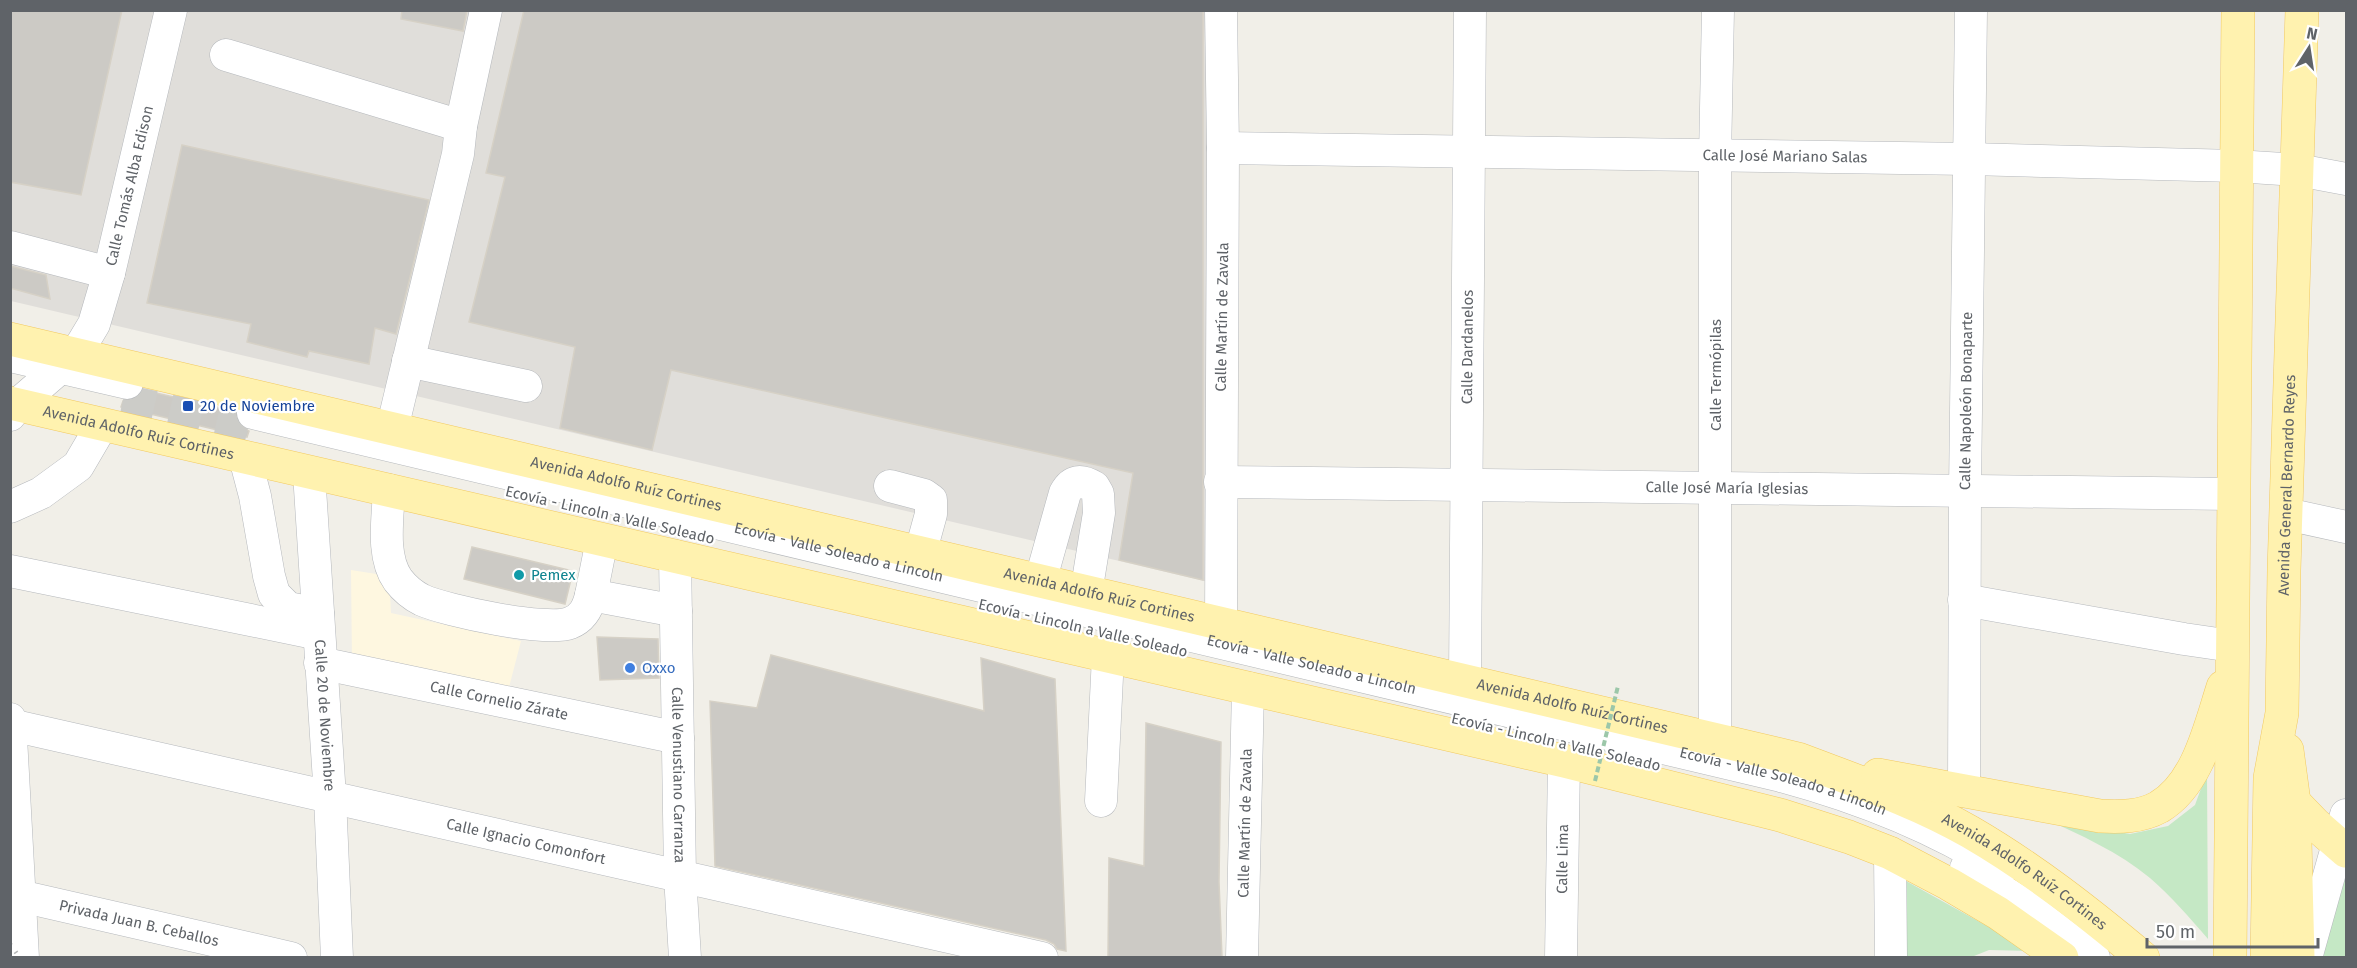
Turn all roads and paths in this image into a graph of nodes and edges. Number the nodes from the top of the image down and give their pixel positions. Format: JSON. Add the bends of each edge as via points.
{"nodes":[{"id":1,"x":171,"y":10,"type":"edge"},
{"id":2,"x":486,"y":10,"type":"edge"},
{"id":3,"x":1221,"y":10,"type":"edge"},
{"id":4,"x":1470,"y":10,"type":"edge"},
{"id":5,"x":1718,"y":10,"type":"edge"},
{"id":6,"x":1971,"y":10,"type":"edge"},
{"id":7,"x":2238,"y":10,"type":"edge"},
{"id":8,"x":2302,"y":10,"type":"edge"},
{"id":9,"x":226,"y":55,"type":"dead end"},
{"id":10,"x":461,"y":126,"type":"junction"},
{"id":11,"x":1223,"y":148,"type":"junction"},
{"id":12,"x":1469,"y":152,"type":"junction"},
{"id":13,"x":1715,"y":157,"type":"junction"},
{"id":14,"x":1970,"y":159,"type":"junction"},
{"id":15,"x":2236,"y":166,"type":"junction"},
{"id":16,"x":2298,"y":170,"type":"junction"},
{"id":17,"x":2346,"y":179,"type":"edge"},
{"id":18,"x":10,"y":247,"type":"edge"},
{"id":19,"x":109,"y":273,"type":"junction"},
{"id":20,"x":10,"y":339,"type":"edge"},
{"id":21,"x":10,"y":356,"type":"edge"},
{"id":22,"x":408,"y":361,"type":"junction"},
{"id":23,"x":60,"y":368,"type":"junction"},
{"id":24,"x":10,"y":373,"type":"edge"},
{"id":25,"x":526,"y":386,"type":"dead end"},
{"id":26,"x":125,"y":392,"type":"tunnel mouth"},
{"id":27,"x":13,"y":408,"type":"edge"},
{"id":28,"x":102,"y":424,"type":"junction"},
{"id":29,"x":392,"y":429,"type":"junction"},
{"id":30,"x":249,"y":433,"type":"junction"},
{"id":31,"x":309,"y":473,"type":"junction"},
{"id":32,"x":1220,"y":482,"type":"junction"},
{"id":33,"x":1467,"y":484,"type":"junction"},
{"id":34,"x":890,"y":486,"type":"dead end"},
{"id":35,"x":1717,"y":488,"type":"junction"},
{"id":36,"x":389,"y":490,"type":"junction"},
{"id":37,"x":1965,"y":491,"type":"junction"},
{"id":38,"x":2233,"y":494,"type":"junction"},
{"id":39,"x":10,"y":507,"type":"edge"},
{"id":40,"x":2286,"y":514,"type":"junction"},
{"id":41,"x":2346,"y":527,"type":"edge"},
{"id":42,"x":602,"y":540,"type":"junction"},
{"id":43,"x":920,"y":554,"type":"junction"},
{"id":44,"x":675,"y":556,"type":"junction"},
{"id":45,"x":10,"y":571,"type":"edge"},
{"id":46,"x":1040,"y":582,"type":"junction"},
{"id":47,"x":1086,"y":593,"type":"junction"},
{"id":48,"x":591,"y":595,"type":"junction"},
{"id":49,"x":1964,"y":600,"type":"junction"},
{"id":50,"x":676,"y":611,"type":"junction"},
{"id":51,"x":1221,"y":624,"type":"junction"},
{"id":52,"x":319,"y":637,"type":"junction"},
{"id":53,"x":2232,"y":654,"type":"junction"},
{"id":54,"x":1108,"y":656,"type":"junction"},
{"id":55,"x":1465,"y":681,"type":"junction"},
{"id":56,"x":1618,"y":686,"type":"dead end"},
{"id":57,"x":1248,"y":688,"type":"junction"},
{"id":58,"x":2282,"y":713,"type":"junction"},
{"id":59,"x":10,"y":719,"type":"edge"},
{"id":60,"x":11,"y":725,"type":"edge"},
{"id":61,"x":678,"y":738,"type":"junction"},
{"id":62,"x":1715,"y":740,"type":"junction"},
{"id":63,"x":1798,"y":759,"type":"junction"},
{"id":64,"x":1564,"y":761,"type":"junction"},
{"id":65,"x":2270,"y":778,"type":"junction"},
{"id":66,"x":1595,"y":781,"type":"dead end"},
{"id":67,"x":1964,"y":791,"type":"junction"},
{"id":68,"x":330,"y":797,"type":"junction"},
{"id":69,"x":1101,"y":801,"type":"dead end"},
{"id":70,"x":2294,"y":802,"type":"junction"},
{"id":71,"x":2344,"y":837,"type":"edge"},
{"id":72,"x":1890,"y":853,"type":"junction"},
{"id":73,"x":680,"y":876,"type":"junction"},
{"id":74,"x":21,"y":934,"type":"edge"},
{"id":75,"x":291,"y":957,"type":"edge"},
{"id":76,"x":337,"y":957,"type":"edge"},
{"id":77,"x":685,"y":957,"type":"edge"},
{"id":78,"x":1042,"y":957,"type":"edge"},
{"id":79,"x":1242,"y":957,"type":"edge"},
{"id":80,"x":1561,"y":957,"type":"edge"},
{"id":81,"x":1891,"y":957,"type":"edge"},
{"id":82,"x":2062,"y":957,"type":"edge"},
{"id":83,"x":2094,"y":957,"type":"edge"},
{"id":84,"x":2120,"y":957,"type":"edge"},
{"id":85,"x":2143,"y":957,"type":"edge"},
{"id":86,"x":2230,"y":957,"type":"edge"},
{"id":87,"x":2267,"y":957,"type":"edge"},
{"id":88,"x":2298,"y":957,"type":"edge"},
{"id":89,"x":2306,"y":957,"type":"edge"}],
"edges":[{"from":1,"to":19,"type":"street","name":"Calle Tomás Alba Edison"},
{"from":2,"to":10,"type":"street"},
{"from":3,"to":11,"type":"street","name":"Calle Martín de Zavala"},
{"from":4,"to":12,"type":"street","name":"Calle Dardanelos"},
{"from":5,"to":13,"type":"street","name":"Calle Termópilas"},
{"from":6,"to":14,"type":"street","name":"Calle Napoleón Bonaparte"},
{"from":7,"to":15,"type":"main road"},
{"from":8,"to":16,"type":"main road","name":"Avenida General Bernardo Reyes"},
{"from":9,"to":10,"type":"street"},
{"from":10,"to":22,"type":"street","via":[[458,154]]},
{"from":11,"to":12,"type":"street","name":"Calle José Mariano Salas"},
{"from":11,"to":32,"type":"street","name":"Calle Martín de Zavala"},
{"from":12,"to":13,"type":"street","name":"Calle José Mariano Salas"},
{"from":12,"to":33,"type":"street","name":"Calle Dardanelos"},
{"from":13,"to":14,"type":"street","name":"Calle José Mariano Salas"},
{"from":13,"to":35,"type":"street","name":"Calle Termópilas"},
{"from":14,"to":15,"type":"street","name":"Calle José Mariano Salas"},
{"from":14,"to":37,"type":"street","name":"Calle Napoleón Bonaparte"},
{"from":15,"to":16,"type":"street","name":"Calle José Mariano Salas"},
{"from":15,"to":38,"type":"main road"},
{"from":16,"to":17,"type":"street","name":"Calle José Mariano Salas"},
{"from":16,"to":40,"type":"main road","name":"Avenida General Bernardo Reyes"},
{"from":18,"to":19,"type":"street"},
{"from":19,"to":23,"type":"street","name":"Calle Tomás Alba Edison","via":[[94,324]]},
{"from":20,"to":23,"type":"main road","name":"Avenida Adolfo Ruíz Cortines"},
{"from":21,"to":23,"type":"street"},
{"from":22,"to":25,"type":"street"},
{"from":22,"to":29,"type":"street"},
{"from":23,"to":24,"type":"street"},
{"from":23,"to":26,"type":"street"},
{"from":23,"to":27,"type":"street","name":"Calle Tomás Alba Edison"},
{"from":23,"to":29,"type":"main road","name":"Avenida Adolfo Ruíz Cortines"},
{"from":27,"to":28,"type":"main road","name":"Avenida Adolfo Ruíz Cortines"},
{"from":28,"to":30,"type":"main road","name":"Avenida Adolfo Ruíz Cortines"},
{"from":28,"to":39,"type":"street","via":[[78,466],[41,493]]},
{"from":29,"to":43,"type":"main road","name":"Avenida Adolfo Ruíz Cortines"},
{"from":30,"to":31,"type":"main road","name":"Avenida Adolfo Ruíz Cortines"},
{"from":30,"to":52,"type":"street","via":[[255,496],[274,594]]},
{"from":30,"to":83,"type":"street","name":"Ecovía - Lincoln a Valle Soleado","via":[[1809,802],[1885,830],[1966,869],[2032,910]]},
{"from":30,"to":84,"type":"street","name":"Ecovía - Valle Soleado a Lincoln","via":[[1770,773],[1838,792],[1919,824],[1982,857],[2055,906]]},
{"from":31,"to":36,"type":"main road","name":"Avenida Adolfo Ruíz Cortines"},
{"from":31,"to":52,"type":"street","name":"Calle 20 de Noviembre"},
{"from":32,"to":33,"type":"street","name":"Calle José María Iglesias"},
{"from":32,"to":51,"type":"street","name":"Calle Martín de Zavala"},
{"from":33,"to":35,"type":"street","name":"Calle José María Iglesias"},
{"from":33,"to":55,"type":"street","name":"Calle Dardanelos"},
{"from":34,"to":43,"type":"street","via":[[931,500]]},
{"from":35,"to":37,"type":"street","name":"Calle José María Iglesias"},
{"from":35,"to":62,"type":"street","name":"Calle Termópilas"},
{"from":36,"to":42,"type":"main road","name":"Avenida Adolfo Ruíz Cortines"},
{"from":36,"to":48,"type":"street","via":[[391,566],[409,592],[422,599],[458,611],[558,626],[578,619]]},
{"from":37,"to":38,"type":"street","name":"Calle José María Iglesias"},
{"from":37,"to":49,"type":"street","name":"Calle Napoleón Bonaparte"},
{"from":38,"to":53,"type":"main road"},
{"from":40,"to":41,"type":"street"},
{"from":40,"to":58,"type":"main road","name":"Avenida General Bernardo Reyes"},
{"from":42,"to":44,"type":"main road","name":"Avenida Adolfo Ruíz Cortines"},
{"from":42,"to":48,"type":"street"},
{"from":43,"to":46,"type":"main road","name":"Avenida Adolfo Ruíz Cortines"},
{"from":44,"to":50,"type":"street","name":"Calle Venustiano Carranza"},
{"from":44,"to":54,"type":"main road","name":"Avenida Adolfo Ruíz Cortines"},
{"from":45,"to":52,"type":"street","name":"Calle Cornelio Zárate"},
{"from":46,"to":47,"type":"main road","name":"Avenida Adolfo Ruíz Cortines"},
{"from":46,"to":47,"type":"street","via":[[1065,493],[1074,481],[1081,481],[1094,487],[1100,502]]},
{"from":47,"to":51,"type":"main road","name":"Avenida Adolfo Ruíz Cortines"},
{"from":48,"to":50,"type":"street"},
{"from":49,"to":53,"type":"street","via":[[2172,637]]},
{"from":49,"to":67,"type":"street","name":"Calle Napoleón Bonaparte"},
{"from":50,"to":61,"type":"street","name":"Calle Venustiano Carranza"},
{"from":51,"to":55,"type":"main road","name":"Avenida Adolfo Ruíz Cortines"},
{"from":52,"to":61,"type":"street","name":"Calle Cornelio Zárate"},
{"from":52,"to":68,"type":"street","name":"Calle 20 de Noviembre"},
{"from":53,"to":67,"type":"main road","via":[[2196,760],[2173,796],[2158,807],[2123,817],[2100,816]]},
{"from":53,"to":86,"type":"main road"},
{"from":54,"to":57,"type":"main road","name":"Avenida Adolfo Ruíz Cortines"},
{"from":54,"to":69,"type":"street"},
{"from":55,"to":62,"type":"main road","name":"Avenida Adolfo Ruíz Cortines"},
{"from":56,"to":66,"type":"path","bridge":true},
{"from":57,"to":64,"type":"main road","name":"Avenida Adolfo Ruíz Cortines"},
{"from":57,"to":79,"type":"street","name":"Calle Martín de Zavala"},
{"from":58,"to":65,"type":"main road","name":"Avenida General Bernardo Reyes"},
{"from":58,"to":70,"type":"main road"},
{"from":59,"to":60,"type":"street"},
{"from":60,"to":68,"type":"street","name":"Calle Ignacio Comonfort"},
{"from":60,"to":74,"type":"street"},
{"from":61,"to":73,"type":"street","name":"Calle Venustiano Carranza"},
{"from":62,"to":63,"type":"main road","name":"Avenida Adolfo Ruíz Cortines"},
{"from":63,"to":67,"type":"main road"},
{"from":63,"to":85,"type":"main road","name":"Avenida Adolfo Ruíz Cortines","via":[[1900,798],[1968,831],[2073,900]]},
{"from":64,"to":72,"type":"main road","name":"Avenida Adolfo Ruíz Cortines","via":[[1815,825]]},
{"from":64,"to":80,"type":"street","name":"Calle Lima"},
{"from":65,"to":70,"type":"main road"},
{"from":65,"to":87,"type":"main road","name":"Avenida General Bernardo Reyes"},
{"from":68,"to":73,"type":"street","name":"Calle Ignacio Comonfort"},
{"from":68,"to":76,"type":"street","name":"Calle 20 de Noviembre"},
{"from":70,"to":71,"type":"main road"},
{"from":70,"to":88,"type":"main road"},
{"from":71,"to":89,"type":"street"},
{"from":72,"to":81,"type":"street"},
{"from":72,"to":82,"type":"main road","name":"Avenida Adolfo Ruíz Cortines","via":[[1998,913]]},
{"from":73,"to":77,"type":"street","name":"Calle Venustiano Carranza"},
{"from":73,"to":78,"type":"street","name":"Calle Ignacio Comonfort"},
{"from":74,"to":75,"type":"street","name":"Privada Juan B. Ceballos"}]}
